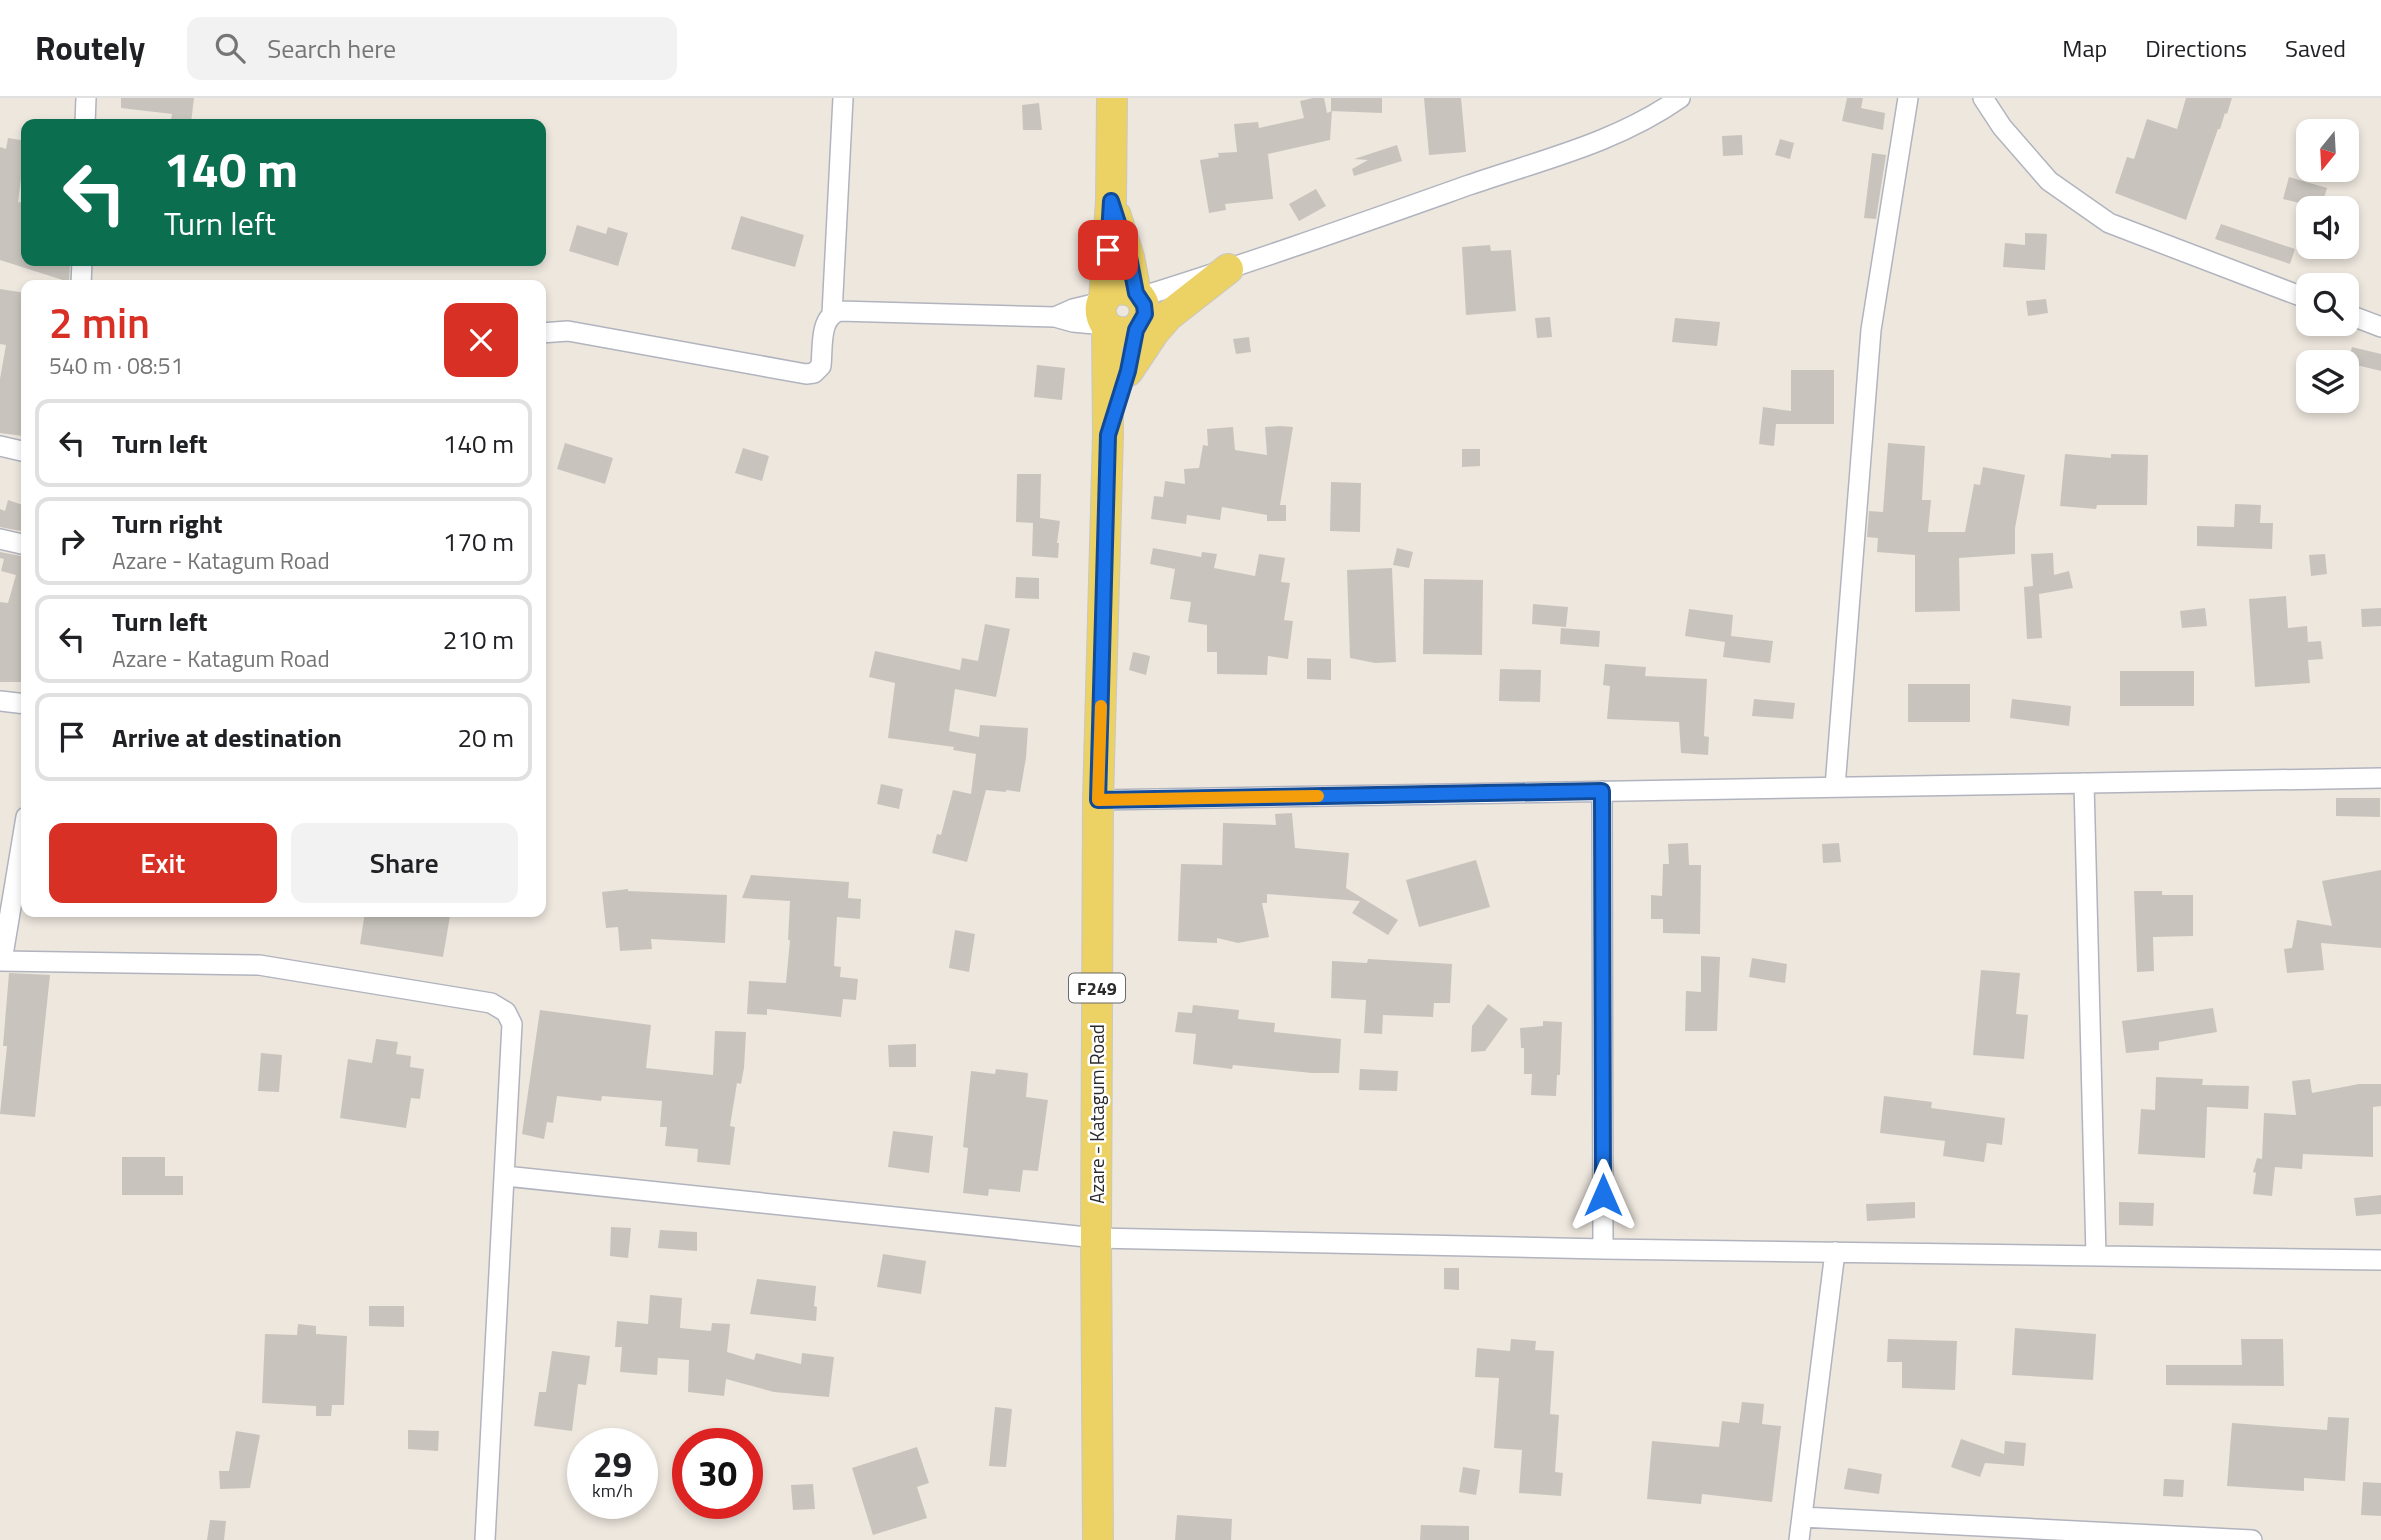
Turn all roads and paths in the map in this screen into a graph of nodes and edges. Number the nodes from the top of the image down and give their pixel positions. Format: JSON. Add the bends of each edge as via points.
{"nodes":[{"id":1,"x":86,"y":98,"type":"edge"},
{"id":2,"x":843,"y":98,"type":"edge"},
{"id":3,"x":1112,"y":98,"type":"edge"},
{"id":4,"x":1680,"y":98,"type":"edge"},
{"id":5,"x":1908,"y":98,"type":"edge"},
{"id":6,"x":1983,"y":98,"type":"edge"},
{"id":7,"x":85,"y":119,"type":"edge"},
{"id":8,"x":1111,"y":201,"type":"junction"},
{"id":9,"x":1228,"y":270,"type":"junction"},
{"id":10,"x":2296,"y":294,"type":"edge"},
{"id":11,"x":1138,"y":295,"type":"junction"},
{"id":12,"x":831,"y":314,"type":"junction"},
{"id":13,"x":1111,"y":317,"type":"junction"},
{"id":14,"x":2359,"y":319,"type":"edge"},
{"id":15,"x":2381,"y":327,"type":"edge"},
{"id":16,"x":546,"y":333,"type":"edge"},
{"id":17,"x":1128,"y":371,"type":"junction"},
{"id":18,"x":1108,"y":435,"type":"junction"},
{"id":19,"x":0,"y":446,"type":"edge"},
{"id":20,"x":21,"y":451,"type":"edge"},
{"id":21,"x":0,"y":539,"type":"edge"},
{"id":22,"x":21,"y":544,"type":"edge"},
{"id":23,"x":0,"y":701,"type":"edge"},
{"id":24,"x":21,"y":703,"type":"edge"},
{"id":25,"x":2381,"y":778,"type":"edge"},
{"id":26,"x":2084,"y":783,"type":"junction"},
{"id":27,"x":1835,"y":788,"type":"junction"},
{"id":28,"x":1602,"y":791,"type":"junction"},
{"id":29,"x":1098,"y":800,"type":"junction"},
{"id":30,"x":21,"y":846,"type":"edge"},
{"id":31,"x":1,"y":961,"type":"edge"},
{"id":32,"x":505,"y":1175,"type":"junction"},
{"id":33,"x":1096,"y":1238,"type":"junction"},
{"id":34,"x":1603,"y":1249,"type":"junction"},
{"id":35,"x":1835,"y":1252,"type":"junction"},
{"id":36,"x":2096,"y":1256,"type":"junction"},
{"id":37,"x":2381,"y":1260,"type":"edge"},
{"id":38,"x":1802,"y":1517,"type":"junction"},
{"id":39,"x":485,"y":1540,"type":"edge"},
{"id":40,"x":1098,"y":1540,"type":"edge"},
{"id":41,"x":1799,"y":1540,"type":"edge"},
{"id":42,"x":2252,"y":1540,"type":"edge"}],
"edges":[{"from":1,"to":7,"type":"street"},
{"from":2,"to":12,"type":"street"},
{"from":3,"to":8,"type":"main road","name":"Azare - Katagum Road","number":"F249"},
{"from":4,"to":9,"type":"street","via":[[1648,120],[1562,156]]},
{"from":5,"to":27,"type":"street","via":[[1871,330]]},
{"from":6,"to":10,"type":"street","via":[[2049,181],[2109,223]]},
{"from":8,"to":11,"type":"main road","name":"Azare - Katagum Road","number":"F249"},
{"from":8,"to":13,"type":"main road","name":"Azare - Katagum Road","number":"F249"},
{"from":9,"to":11,"type":"street"},
{"from":9,"to":17,"type":"main road","via":[[1168,316]]},
{"from":11,"to":13,"type":"main road","name":"Azare - Katagum Road","number":"F249","via":[[1145,314]]},
{"from":12,"to":13,"type":"street","via":[[1055,317],[1073,309]]},
{"from":12,"to":16,"type":"street","via":[[821,366],[806,374],[568,331]]},
{"from":13,"to":17,"type":"main road","name":"Azare - Katagum Road","number":"F249"},
{"from":13,"to":18,"type":"main road","name":"Azare - Katagum Road","number":"F249"},
{"from":14,"to":15,"type":"street"},
{"from":17,"to":18,"type":"main road","name":"Azare - Katagum Road","number":"F249"},
{"from":18,"to":29,"type":"main road","name":"Azare - Katagum Road","number":"F249"},
{"from":19,"to":20,"type":"street"},
{"from":21,"to":22,"type":"street"},
{"from":23,"to":24,"type":"street"},
{"from":25,"to":26,"type":"street"},
{"from":26,"to":27,"type":"street"},
{"from":26,"to":36,"type":"street"},
{"from":27,"to":28,"type":"street"},
{"from":28,"to":29,"type":"street"},
{"from":28,"to":34,"type":"street"},
{"from":29,"to":33,"type":"main road","name":"Azare - Katagum Road","number":"F249"},
{"from":30,"to":31,"type":"street"},
{"from":31,"to":32,"type":"street","via":[[259,965],[491,1003],[506,1012],[512,1024]]},
{"from":32,"to":33,"type":"street"},
{"from":32,"to":39,"type":"street"},
{"from":33,"to":34,"type":"street"},
{"from":33,"to":40,"type":"main road","name":"Azare - Katagum Road","number":"F249"},
{"from":34,"to":35,"type":"street"},
{"from":35,"to":36,"type":"street"},
{"from":35,"to":38,"type":"street"},
{"from":36,"to":37,"type":"street"},
{"from":38,"to":41,"type":"street"},
{"from":38,"to":42,"type":"street"}]}
